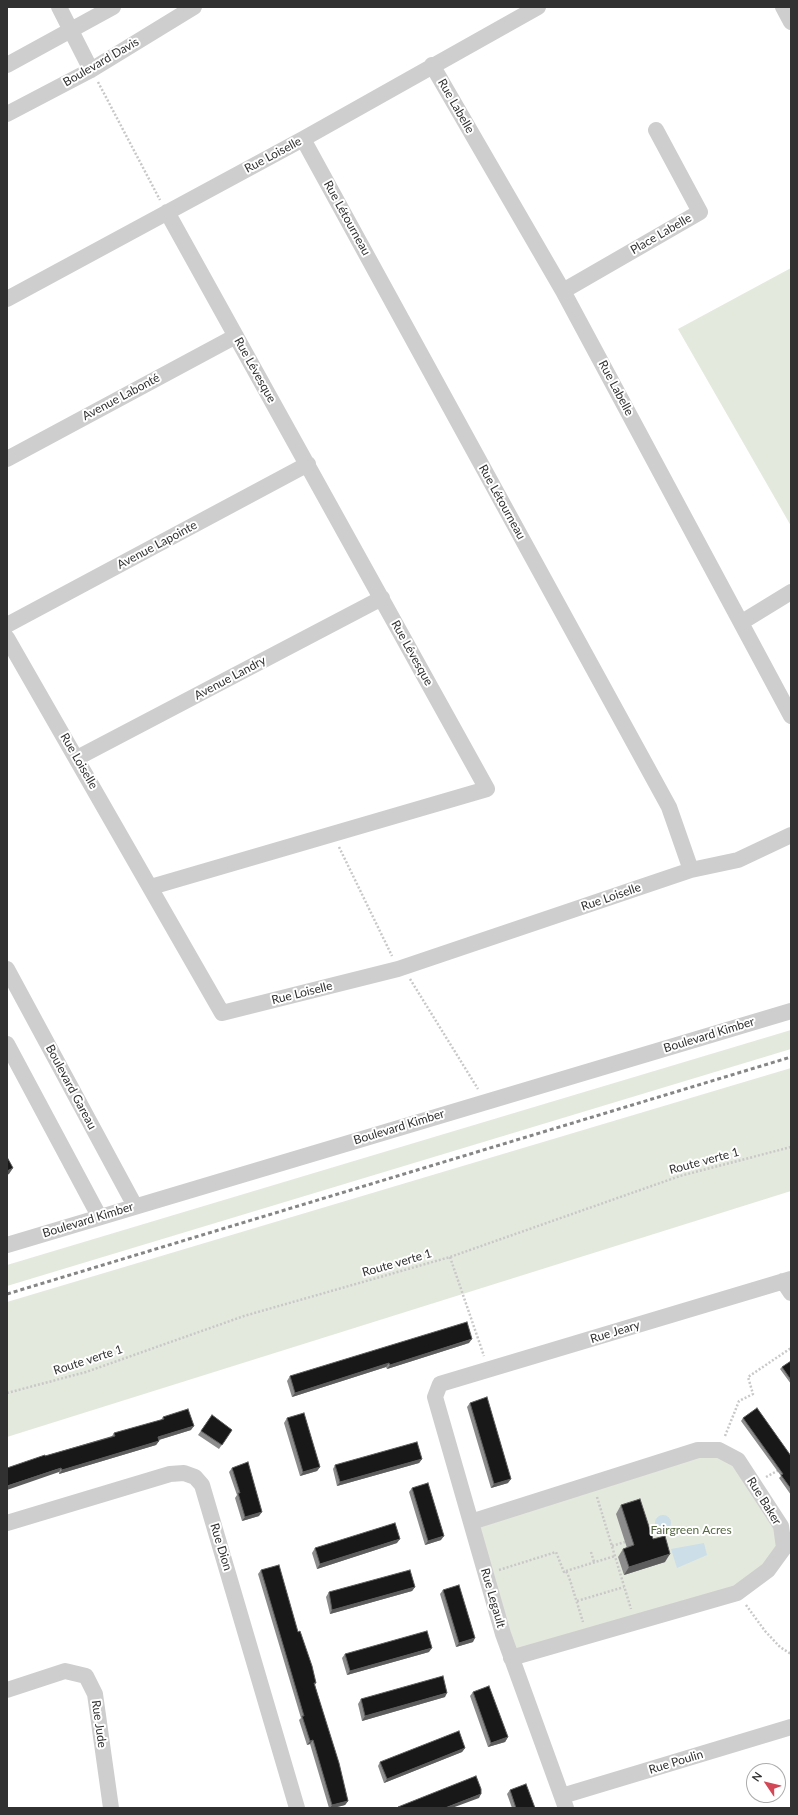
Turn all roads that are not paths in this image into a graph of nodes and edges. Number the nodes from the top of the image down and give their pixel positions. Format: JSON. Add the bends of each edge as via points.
{"nodes":[{"id":1,"x":59,"y":7,"type":"edge"},
{"id":2,"x":113,"y":7,"type":"edge"},
{"id":3,"x":194,"y":7,"type":"edge"},
{"id":4,"x":538,"y":7,"type":"edge"},
{"id":5,"x":71,"y":31,"type":"junction"},
{"id":6,"x":7,"y":65,"type":"edge"},
{"id":7,"x":432,"y":65,"type":"junction"},
{"id":8,"x":91,"y":70,"type":"junction"},
{"id":9,"x":7,"y":114,"type":"edge"},
{"id":10,"x":656,"y":130,"type":"dead end"},
{"id":11,"x":303,"y":139,"type":"junction"},
{"id":12,"x":166,"y":212,"type":"junction"},
{"id":13,"x":563,"y":291,"type":"junction"},
{"id":14,"x":7,"y":299,"type":"edge"},
{"id":15,"x":236,"y":336,"type":"junction"},
{"id":16,"x":7,"y":459,"type":"edge"},
{"id":17,"x":308,"y":464,"type":"junction"},
{"id":18,"x":791,"y":592,"type":"edge"},
{"id":19,"x":382,"y":598,"type":"junction"},
{"id":20,"x":742,"y":622,"type":"junction"},
{"id":21,"x":7,"y":625,"type":"edge"},
{"id":22,"x":7,"y":638,"type":"edge"},
{"id":23,"x":791,"y":716,"type":"edge"},
{"id":24,"x":77,"y":758,"type":"junction"},
{"id":25,"x":791,"y":835,"type":"edge"},
{"id":26,"x":691,"y":870,"type":"junction"},
{"id":27,"x":151,"y":887,"type":"junction"},
{"id":28,"x":7,"y":969,"type":"edge"},
{"id":29,"x":791,"y":1011,"type":"edge"},
{"id":30,"x":7,"y":1044,"type":"edge"},
{"id":31,"x":135,"y":1206,"type":"junction"},
{"id":32,"x":99,"y":1216,"type":"junction"},
{"id":33,"x":7,"y":1244,"type":"edge"},
{"id":34,"x":788,"y":1284,"type":"edge"},
{"id":35,"x":440,"y":1384,"type":"joint"},
{"id":36,"x":470,"y":1522,"type":"junction"},
{"id":37,"x":7,"y":1523,"type":"edge"},
{"id":38,"x":511,"y":1658,"type":"junction"},
{"id":39,"x":7,"y":1690,"type":"edge"},
{"id":40,"x":791,"y":1727,"type":"edge"},
{"id":41,"x":564,"y":1802,"type":"edge"},
{"id":42,"x":111,"y":1808,"type":"edge"},
{"id":43,"x":298,"y":1808,"type":"edge"}],
"edges":[{"from":1,"to":5,"type":"street"},
{"from":2,"to":5,"type":"street"},
{"from":3,"to":8,"type":"street","name":"Boulevard Davis"},
{"from":4,"to":7,"type":"street","name":"Rue Loiselle"},
{"from":5,"to":6,"type":"street"},
{"from":5,"to":8,"type":"street"},
{"from":7,"to":11,"type":"street","name":"Rue Loiselle"},
{"from":7,"to":13,"type":"street","name":"Rue Labelle"},
{"from":8,"to":9,"type":"street","name":"Boulevard Davis"},
{"from":10,"to":13,"type":"street","name":"Place Labelle","via":[[700,212]]},
{"from":11,"to":12,"type":"street","name":"Rue Loiselle"},
{"from":11,"to":26,"type":"street","name":"Rue Létourneau","via":[[669,807]]},
{"from":12,"to":14,"type":"street","name":"Rue Loiselle"},
{"from":12,"to":15,"type":"street","name":"Rue Lévesque"},
{"from":13,"to":20,"type":"street","name":"Rue Labelle"},
{"from":15,"to":16,"type":"street","name":"Avenue Labonté"},
{"from":15,"to":17,"type":"street","name":"Rue Lévesque"},
{"from":17,"to":19,"type":"street","name":"Rue Lévesque"},
{"from":17,"to":21,"type":"street","name":"Avenue Lapointe"},
{"from":18,"to":20,"type":"street"},
{"from":19,"to":24,"type":"street","name":"Avenue Landry"},
{"from":19,"to":27,"type":"street","name":"Rue Lévesque","via":[[487,789]]},
{"from":20,"to":23,"type":"street","name":"Rue Labelle"},
{"from":22,"to":24,"type":"street","name":"Rue Loiselle"},
{"from":24,"to":27,"type":"street","name":"Rue Loiselle"},
{"from":25,"to":26,"type":"street","name":"Rue Loiselle","via":[[738,860]]},
{"from":26,"to":27,"type":"street","name":"Rue Loiselle","via":[[400,968],[222,1014]]},
{"from":28,"to":31,"type":"street","name":"Boulevard Gareau"},
{"from":29,"to":31,"type":"street","name":"Boulevard Kimber"},
{"from":30,"to":32,"type":"street"},
{"from":31,"to":32,"type":"street","name":"Boulevard Kimber"},
{"from":32,"to":33,"type":"street","name":"Boulevard Kimber"},
{"from":34,"to":35,"type":"street","name":"Rue Jeary"},
{"from":35,"to":36,"type":"street","name":"Rue Legault","via":[[435,1397]]},
{"from":36,"to":38,"type":"street","name":"Rue Legault"},
{"from":36,"to":38,"type":"street","name":"Rue Baker","via":[[698,1450],[719,1450],[738,1460],[781,1526],[784,1548],[768,1570],[737,1593]]},
{"from":37,"to":43,"type":"street","name":"Rue Dion","via":[[170,1474],[184,1473],[195,1477],[202,1485]]},
{"from":38,"to":41,"type":"street","name":"Rue Legault"},
{"from":39,"to":42,"type":"street","name":"Rue Jude","via":[[65,1671],[86,1676],[95,1694]]},
{"from":40,"to":41,"type":"street","name":"Rue Poulin"}]}
